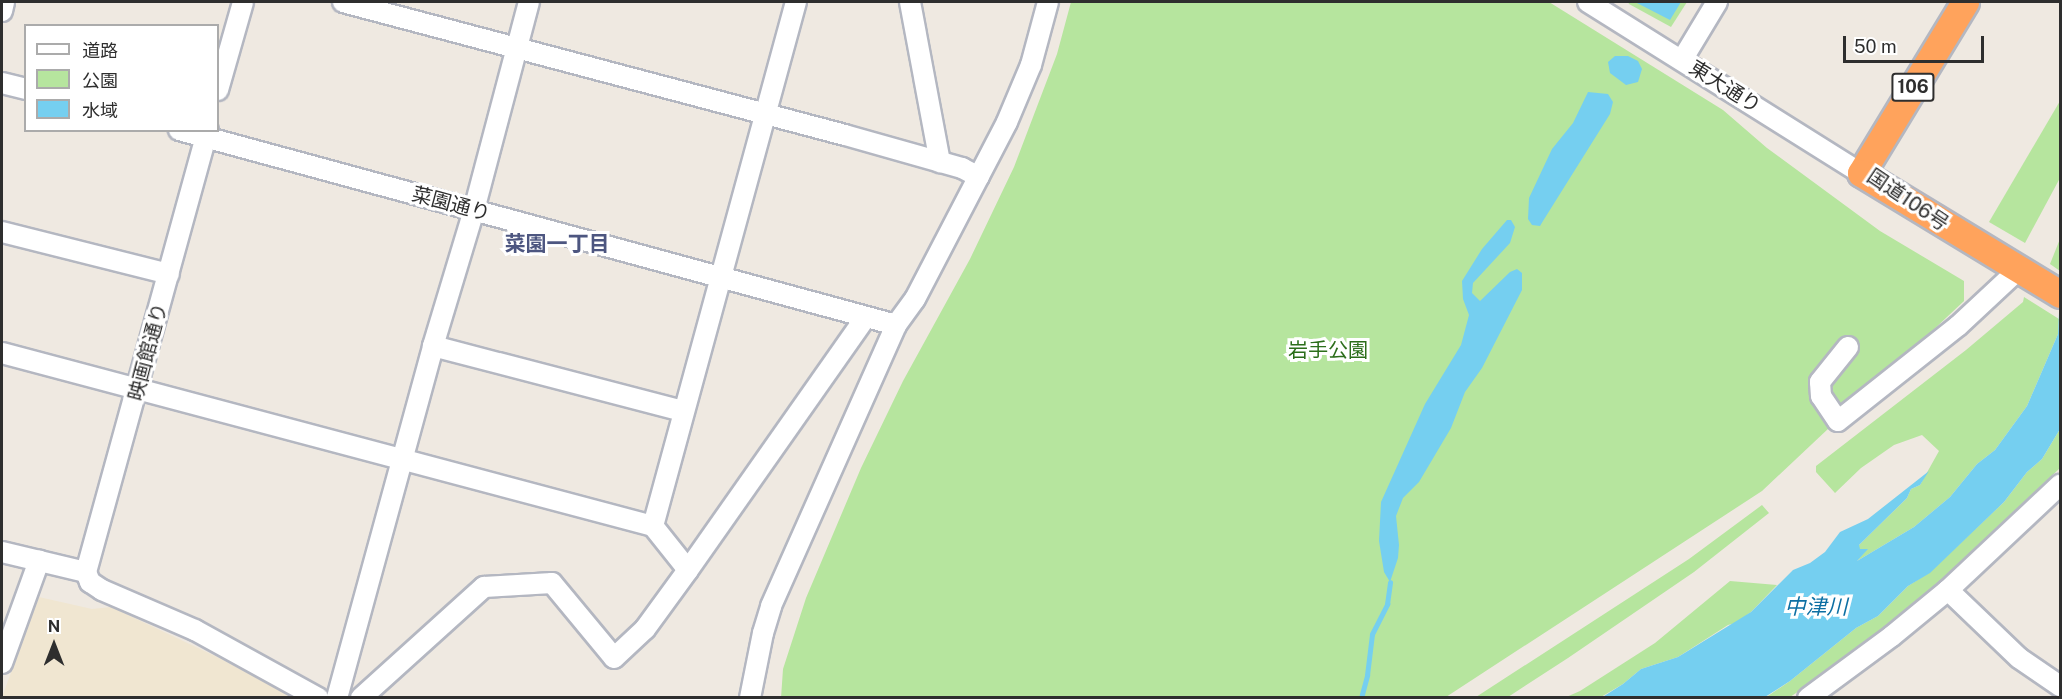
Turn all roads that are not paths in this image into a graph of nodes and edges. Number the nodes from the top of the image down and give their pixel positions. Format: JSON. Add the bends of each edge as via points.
{"nodes":[{"id":1,"x":4,"y":2,"type":"edge"},
{"id":2,"x":243,"y":2,"type":"edge"},
{"id":3,"x":343,"y":2,"type":"edge"},
{"id":4,"x":529,"y":2,"type":"edge"},
{"id":5,"x":796,"y":2,"type":"edge"},
{"id":6,"x":910,"y":2,"type":"edge"},
{"id":7,"x":1048,"y":2,"type":"edge"},
{"id":8,"x":1588,"y":2,"type":"edge"},
{"id":9,"x":1717,"y":2,"type":"edge"},
{"id":10,"x":1965,"y":2,"type":"edge"},
{"id":11,"x":1612,"y":8,"type":"edge"},
{"id":12,"x":2,"y":10,"type":"edge"},
{"id":13,"x":517,"y":47,"type":"junction"},
{"id":14,"x":1682,"y":60,"type":"junction"},
{"id":15,"x":2,"y":82,"type":"edge"},
{"id":16,"x":219,"y":86,"type":"edge"},
{"id":17,"x":24,"y":88,"type":"edge"},
{"id":18,"x":764,"y":114,"type":"junction"},
{"id":19,"x":208,"y":134,"type":"edge"},
{"id":20,"x":940,"y":162,"type":"junction"},
{"id":21,"x":1861,"y":173,"type":"junction"},
{"id":22,"x":979,"y":177,"type":"junction"},
{"id":23,"x":474,"y":210,"type":"junction"},
{"id":24,"x":2,"y":232,"type":"edge"},
{"id":25,"x":168,"y":274,"type":"junction"},
{"id":26,"x":2026,"y":275,"type":"junction"},
{"id":27,"x":720,"y":277,"type":"junction"},
{"id":28,"x":2061,"y":294,"type":"edge"},
{"id":29,"x":866,"y":317,"type":"junction"},
{"id":30,"x":896,"y":325,"type":"junction"},
{"id":31,"x":433,"y":346,"type":"junction"},
{"id":32,"x":1848,"y":347,"type":"dead end"},
{"id":33,"x":2,"y":353,"type":"edge"},
{"id":34,"x":138,"y":388,"type":"junction"},
{"id":35,"x":683,"y":411,"type":"junction"},
{"id":36,"x":403,"y":459,"type":"junction"},
{"id":37,"x":2061,"y":485,"type":"edge"},
{"id":38,"x":652,"y":526,"type":"junction"},
{"id":39,"x":2,"y":552,"type":"edge"},
{"id":40,"x":39,"y":561,"type":"junction"},
{"id":41,"x":688,"y":570,"type":"junction"},
{"id":42,"x":86,"y":572,"type":"junction"},
{"id":43,"x":1948,"y":590,"type":"junction"},
{"id":44,"x":2,"y":663,"type":"edge"},
{"id":45,"x":2061,"y":686,"type":"edge"},
{"id":46,"x":318,"y":698,"type":"edge"},
{"id":47,"x":337,"y":698,"type":"edge"},
{"id":48,"x":361,"y":698,"type":"edge"},
{"id":49,"x":750,"y":698,"type":"edge"},
{"id":50,"x":1808,"y":698,"type":"edge"}],
"edges":[{"from":1,"to":12,"type":"street"},
{"from":2,"to":16,"type":"street"},
{"from":3,"to":13,"type":"street"},
{"from":4,"to":13,"type":"street"},
{"from":5,"to":18,"type":"street"},
{"from":6,"to":20,"type":"street"},
{"from":7,"to":22,"type":"street","via":[[1031,65]]},
{"from":8,"to":11,"type":"street","name":"東大通り"},
{"from":9,"to":14,"type":"street"},
{"from":10,"to":21,"type":"highway","name":"国道106号","number":"106"},
{"from":11,"to":14,"type":"street","name":"東大通り"},
{"from":13,"to":18,"type":"street"},
{"from":13,"to":23,"type":"street"},
{"from":14,"to":21,"type":"street","name":"東大通り"},
{"from":15,"to":17,"type":"street"},
{"from":18,"to":20,"type":"street"},
{"from":18,"to":27,"type":"street"},
{"from":19,"to":23,"type":"street","name":"菜園通り"},
{"from":19,"to":25,"type":"street","name":"映画館通り"},
{"from":20,"to":22,"type":"street"},
{"from":21,"to":26,"type":"highway","name":"国道106号"},
{"from":22,"to":30,"type":"street","via":[[915,299]]},
{"from":23,"to":27,"type":"street","name":"菜園通り"},
{"from":23,"to":31,"type":"street"},
{"from":24,"to":25,"type":"street"},
{"from":25,"to":34,"type":"street","name":"映画館通り"},
{"from":26,"to":28,"type":"highway","name":"国道106号"},
{"from":26,"to":32,"type":"street","via":[[1838,421],[1821,396],[1820,382]]},
{"from":27,"to":29,"type":"street","name":"菜園通り"},
{"from":27,"to":35,"type":"street"},
{"from":29,"to":30,"type":"street","name":"菜園通り"},
{"from":29,"to":41,"type":"street"},
{"from":30,"to":49,"type":"street","via":[[771,606]]},
{"from":31,"to":35,"type":"street"},
{"from":31,"to":36,"type":"street"},
{"from":33,"to":34,"type":"street"},
{"from":34,"to":36,"type":"street"},
{"from":34,"to":42,"type":"street","name":"映画館通り"},
{"from":35,"to":38,"type":"street"},
{"from":36,"to":38,"type":"street"},
{"from":36,"to":47,"type":"street"},
{"from":37,"to":43,"type":"street"},
{"from":38,"to":41,"type":"street"},
{"from":39,"to":40,"type":"street"},
{"from":40,"to":42,"type":"street"},
{"from":40,"to":44,"type":"street"},
{"from":41,"to":48,"type":"street","via":[[645,629],[614,658],[552,583],[484,586]]},
{"from":42,"to":46,"type":"street","via":[[90,582],[102,590],[195,630]]},
{"from":43,"to":45,"type":"street","via":[[2019,658]]},
{"from":43,"to":50,"type":"street"}]}
